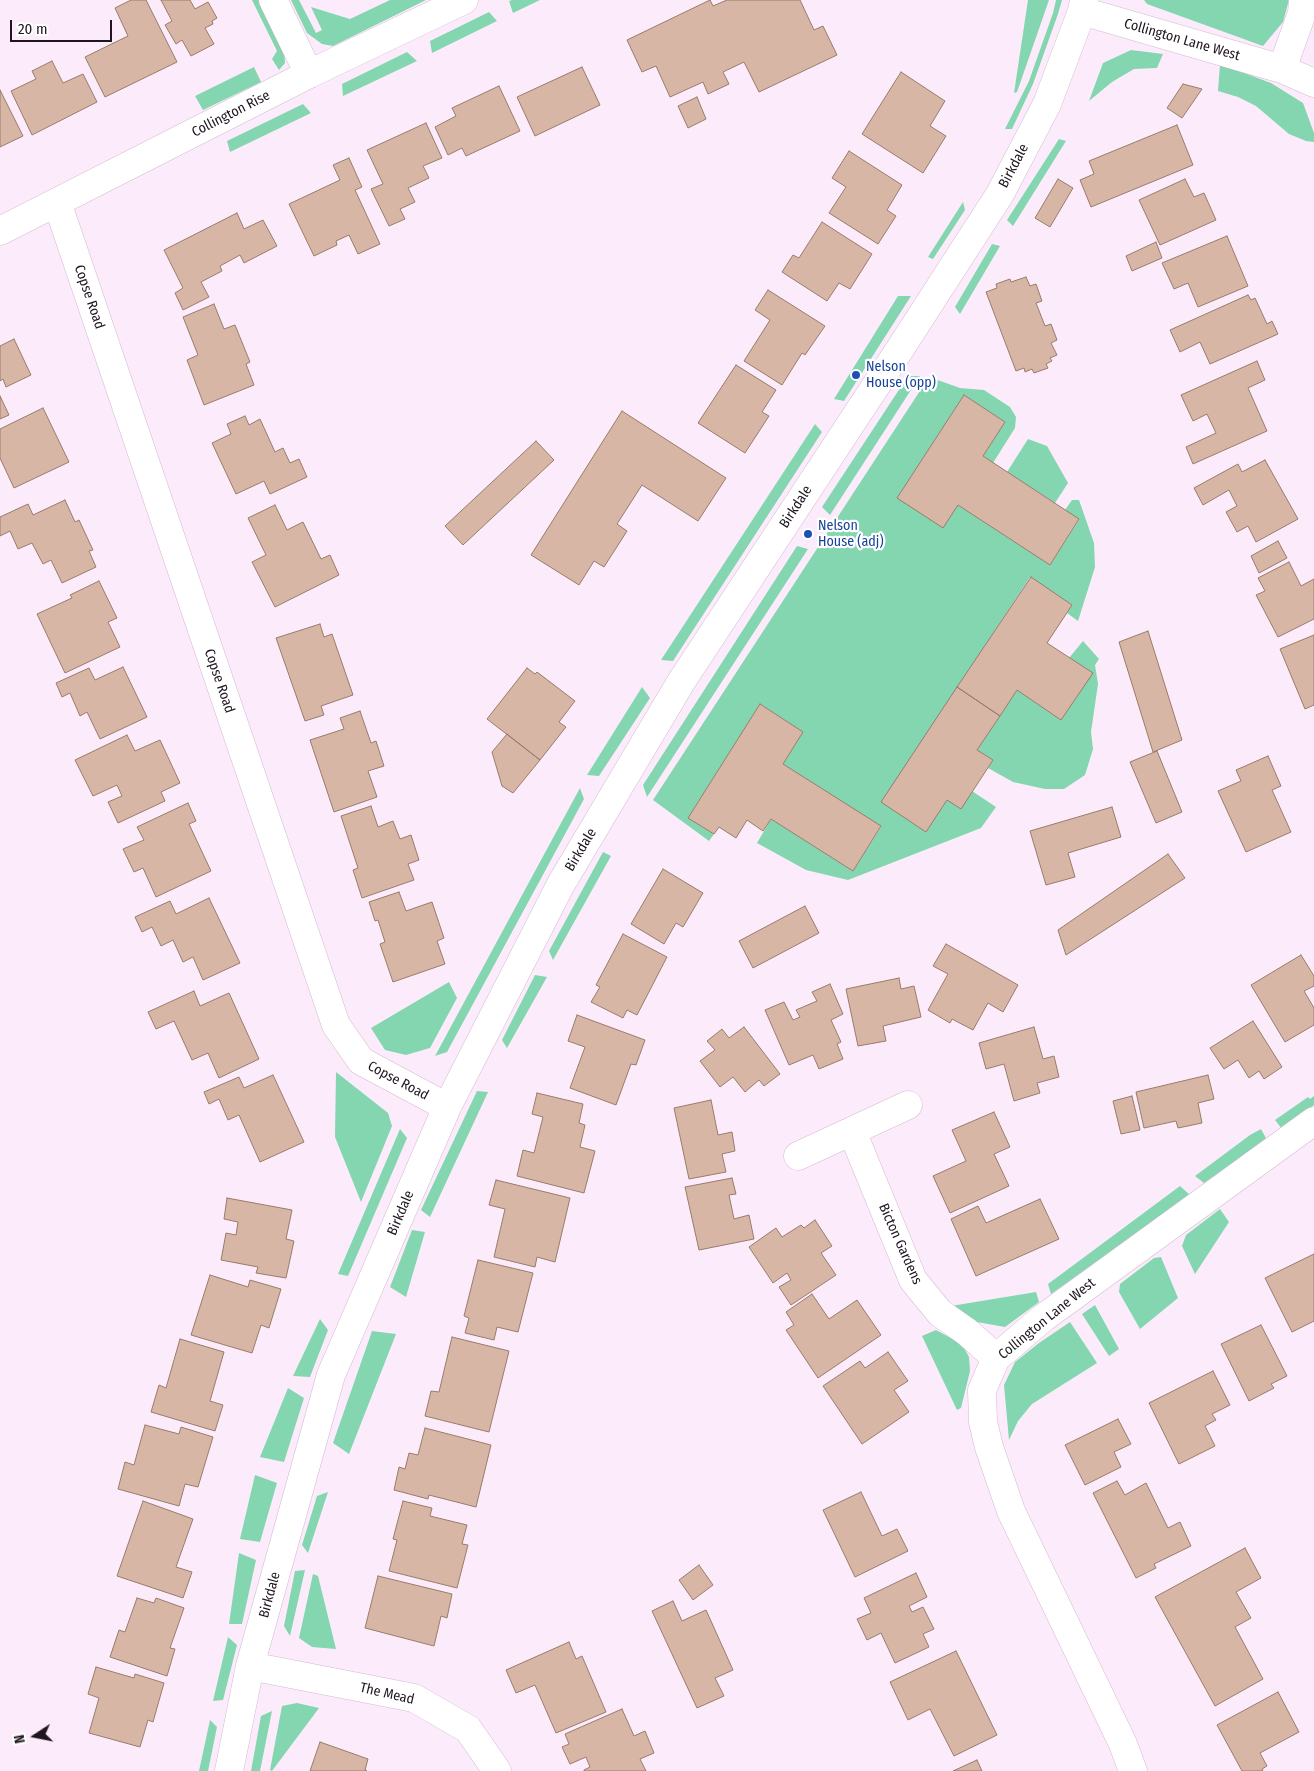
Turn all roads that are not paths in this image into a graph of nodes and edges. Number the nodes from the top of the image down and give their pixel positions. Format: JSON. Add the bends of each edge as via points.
{"nodes":[{"id":1,"x":273,"y":0,"type":"edge"},
{"id":2,"x":464,"y":0,"type":"edge"},
{"id":3,"x":1303,"y":0,"type":"edge"},
{"id":4,"x":1083,"y":5,"type":"edge"},
{"id":5,"x":1282,"y":69,"type":"junction"},
{"id":6,"x":310,"y":74,"type":"junction"},
{"id":7,"x":1314,"y":83,"type":"edge"},
{"id":8,"x":57,"y":202,"type":"junction"},
{"id":9,"x":0,"y":231,"type":"edge"},
{"id":10,"x":908,"y":1105,"type":"dead end"},
{"id":11,"x":447,"y":1107,"type":"junction"},
{"id":12,"x":1314,"y":1121,"type":"edge"},
{"id":13,"x":852,"y":1131,"type":"junction"},
{"id":14,"x":798,"y":1156,"type":"dead end"},
{"id":15,"x":996,"y":1358,"type":"junction"},
{"id":16,"x":250,"y":1666,"type":"junction"},
{"id":17,"x":229,"y":1771,"type":"edge"},
{"id":18,"x":497,"y":1771,"type":"edge"},
{"id":19,"x":1134,"y":1771,"type":"edge"}],
"edges":[{"from":1,"to":6,"type":"street"},
{"from":2,"to":6,"type":"street","name":"Collington Rise"},
{"from":3,"to":5,"type":"street","via":[[1302,13]]},
{"from":4,"to":5,"type":"street","name":"Collington Lane West"},
{"from":4,"to":11,"type":"street","name":"Birkdale","via":[[1047,104],[1000,194],[681,682],[561,884]]},
{"from":5,"to":7,"type":"street","name":"Collington Lane West"},
{"from":6,"to":8,"type":"street","name":"Collington Rise"},
{"from":8,"to":9,"type":"street","name":"Collington Rise"},
{"from":8,"to":11,"type":"street","name":"Copse Road","via":[[336,1025],[361,1061]]},
{"from":10,"to":13,"type":"street"},
{"from":11,"to":16,"type":"street","name":"Birkdale","via":[[331,1374]]},
{"from":12,"to":15,"type":"street","name":"Collington Lane West","via":[[1051,1312]]},
{"from":13,"to":14,"type":"street"},
{"from":13,"to":15,"type":"street","name":"Bicton Gardens","via":[[913,1280],[940,1313]]},
{"from":15,"to":19,"type":"street","name":"Collington Lane West","via":[[982,1390],[983,1422],[989,1447],[1011,1512]]},
{"from":16,"to":17,"type":"street","name":"Birkdale"},
{"from":16,"to":18,"type":"street","name":"The Mead","via":[[414,1698],[468,1729]]}]}
